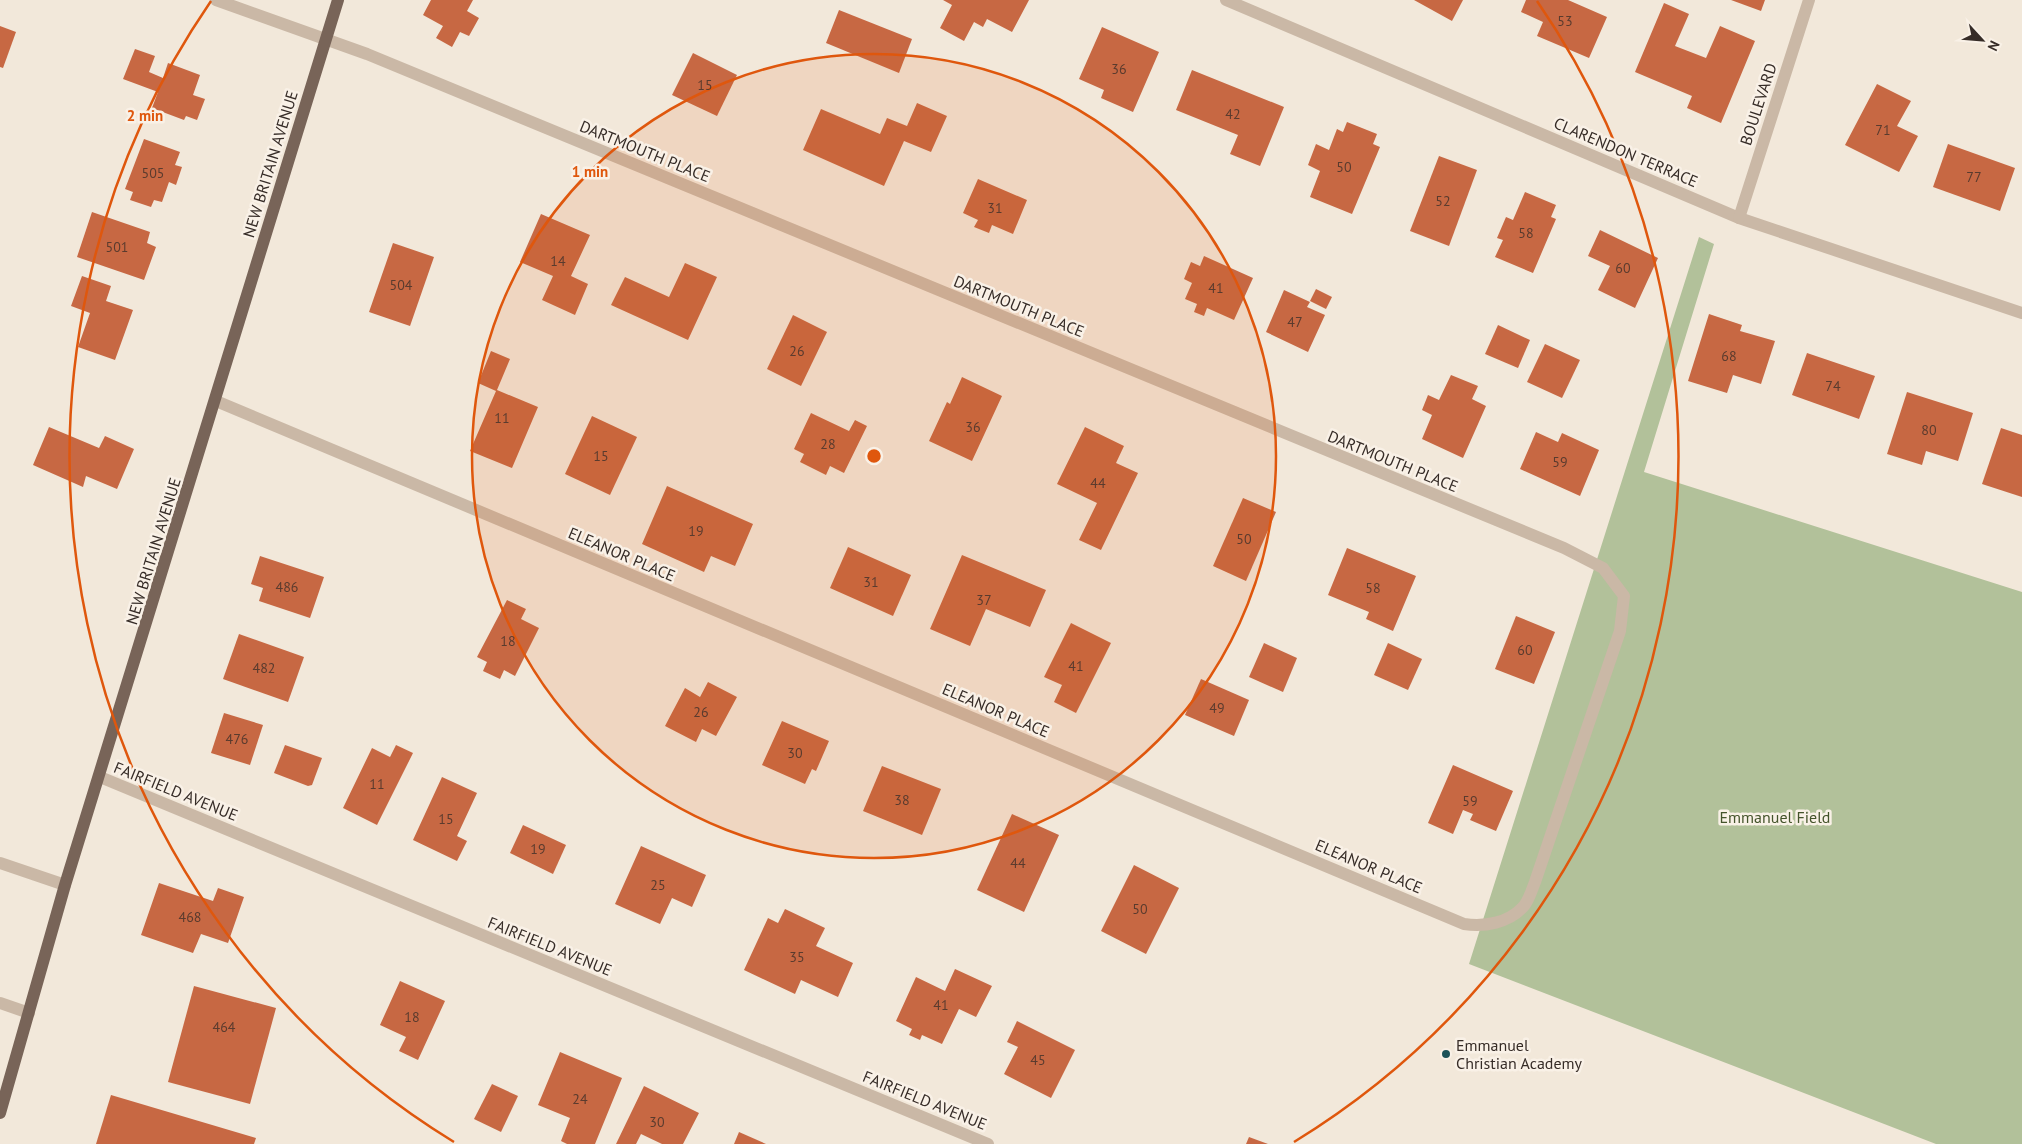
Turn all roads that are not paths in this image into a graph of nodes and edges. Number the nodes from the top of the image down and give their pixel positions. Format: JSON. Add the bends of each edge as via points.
{"nodes":[{"id":1,"x":216,"y":0,"type":"edge"},
{"id":2,"x":338,"y":0,"type":"edge"},
{"id":3,"x":1226,"y":0,"type":"edge"},
{"id":4,"x":1809,"y":0,"type":"edge"},
{"id":5,"x":326,"y":38,"type":"junction"},
{"id":6,"x":1739,"y":218,"type":"junction"},
{"id":7,"x":2022,"y":313,"type":"edge"},
{"id":8,"x":216,"y":401,"type":"junction"},
{"id":9,"x":1611,"y":663,"type":"joint"},
{"id":10,"x":100,"y":777,"type":"junction"},
{"id":11,"x":0,"y":863,"type":"edge"},
{"id":12,"x":65,"y":885,"type":"junction"},
{"id":13,"x":0,"y":1003,"type":"edge"},
{"id":14,"x":28,"y":1012,"type":"junction"},
{"id":15,"x":0,"y":1113,"type":"edge"},
{"id":16,"x":988,"y":1144,"type":"edge"}],
"edges":[{"from":1,"to":5,"type":"street","name":"DARTMOUTH PLACE"},
{"from":2,"to":5,"type":"main road","name":"NEW BRITAIN AVENUE"},
{"from":3,"to":6,"type":"street","name":"CLARENDON TERRACE"},
{"from":4,"to":6,"type":"street","name":"BOULEVARD"},
{"from":5,"to":8,"type":"main road","name":"NEW BRITAIN AVENUE"},
{"from":5,"to":9,"type":"street","name":"DARTMOUTH PLACE","via":[[1564,548],[1603,568],[1624,596],[1620,631]]},
{"from":6,"to":7,"type":"street","name":"CLARENDON TERRACE"},
{"from":8,"to":9,"type":"street","name":"ELEANOR PLACE","via":[[1464,924],[1482,926],[1500,922],[1524,907],[1536,882]]},
{"from":8,"to":10,"type":"main road","name":"NEW BRITAIN AVENUE"},
{"from":10,"to":12,"type":"main road","name":"NEW BRITAIN AVENUE"},
{"from":10,"to":16,"type":"street","name":"FAIRFIELD AVENUE"},
{"from":11,"to":12,"type":"street"},
{"from":12,"to":14,"type":"main road","name":"NEW BRITAIN AVENUE"},
{"from":13,"to":14,"type":"street"},
{"from":14,"to":15,"type":"main road","name":"NEW BRITAIN AVENUE"}]}
